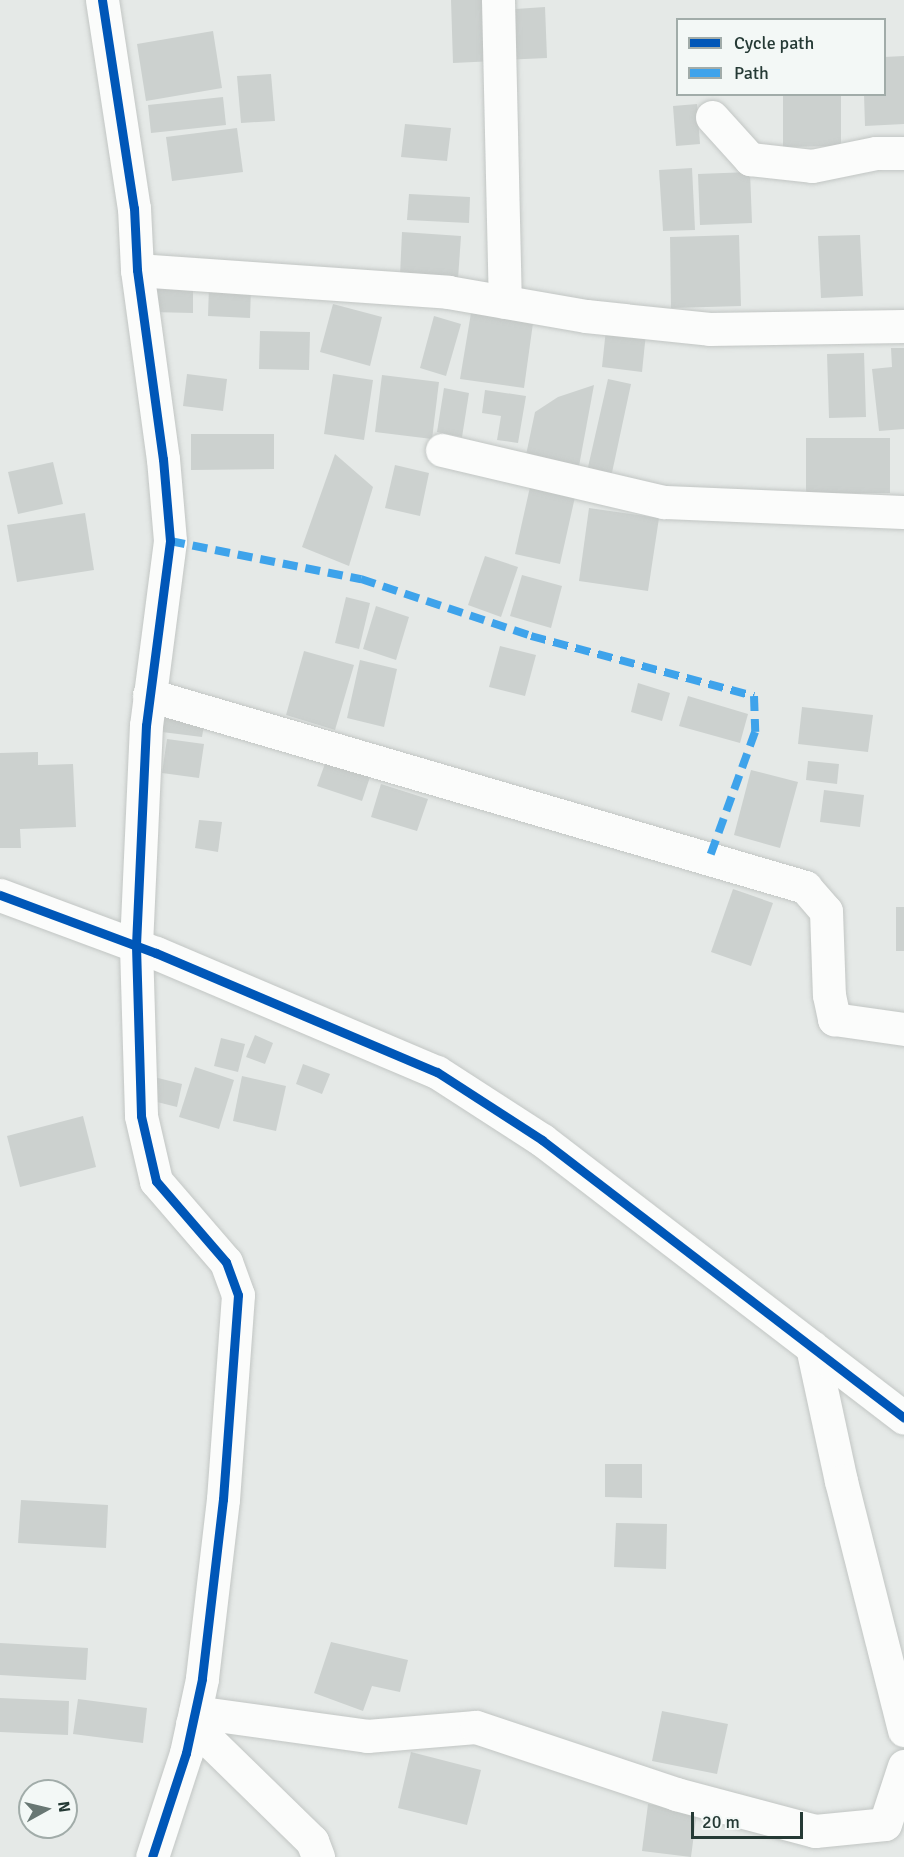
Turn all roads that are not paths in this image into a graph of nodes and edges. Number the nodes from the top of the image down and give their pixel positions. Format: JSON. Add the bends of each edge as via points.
{"nodes":[{"id":1,"x":102,"y":0,"type":"edge"},
{"id":2,"x":498,"y":0,"type":"edge"},
{"id":3,"x":712,"y":117,"type":"dead end"},
{"id":4,"x":904,"y":153,"type":"edge"},
{"id":5,"x":137,"y":270,"type":"junction"},
{"id":6,"x":505,"y":302,"type":"junction"},
{"id":7,"x":904,"y":326,"type":"edge"},
{"id":8,"x":442,"y":450,"type":"dead end"},
{"id":9,"x":904,"y":512,"type":"edge"},
{"id":10,"x":150,"y":695,"type":"junction"},
{"id":11,"x":0,"y":895,"type":"edge"},
{"id":12,"x":136,"y":946,"type":"junction"},
{"id":13,"x":904,"y":1029,"type":"edge"},
{"id":14,"x":812,"y":1347,"type":"junction"},
{"id":15,"x":904,"y":1418,"type":"edge"},
{"id":16,"x":194,"y":1718,"type":"junction"},
{"id":17,"x":904,"y":1730,"type":"edge"},
{"id":18,"x":904,"y":1766,"type":"edge"},
{"id":19,"x":813,"y":1844,"type":"edge"},
{"id":20,"x":152,"y":1857,"type":"edge"},
{"id":21,"x":318,"y":1857,"type":"edge"}],
"edges":[{"from":1,"to":5,"type":"street","via":[[134,208]]},
{"from":2,"to":6,"type":"street"},
{"from":3,"to":4,"type":"street","via":[[750,159],[812,166],[876,153]]},
{"from":5,"to":6,"type":"street","via":[[448,292]]},
{"from":5,"to":10,"type":"street","via":[[170,541]]},
{"from":6,"to":7,"type":"street","via":[[709,329]]},
{"from":8,"to":9,"type":"street","via":[[664,502]]},
{"from":10,"to":12,"type":"street"},
{"from":10,"to":13,"type":"street","via":[[805,887],[826,911],[829,995],[834,1019]]},
{"from":11,"to":12,"type":"street"},
{"from":12,"to":14,"type":"street","via":[[437,1072],[542,1140]]},
{"from":12,"to":16,"type":"street","via":[[141,1116],[156,1181],[226,1262],[238,1295],[223,1499]]},
{"from":14,"to":15,"type":"street"},
{"from":14,"to":17,"type":"street","via":[[841,1481]]},
{"from":16,"to":19,"type":"street","via":[[367,1736],[476,1727]]},
{"from":16,"to":20,"type":"street"},
{"from":16,"to":21,"type":"street","via":[[312,1841]]},
{"from":18,"to":19,"type":"street","via":[[885,1824]]}]}
